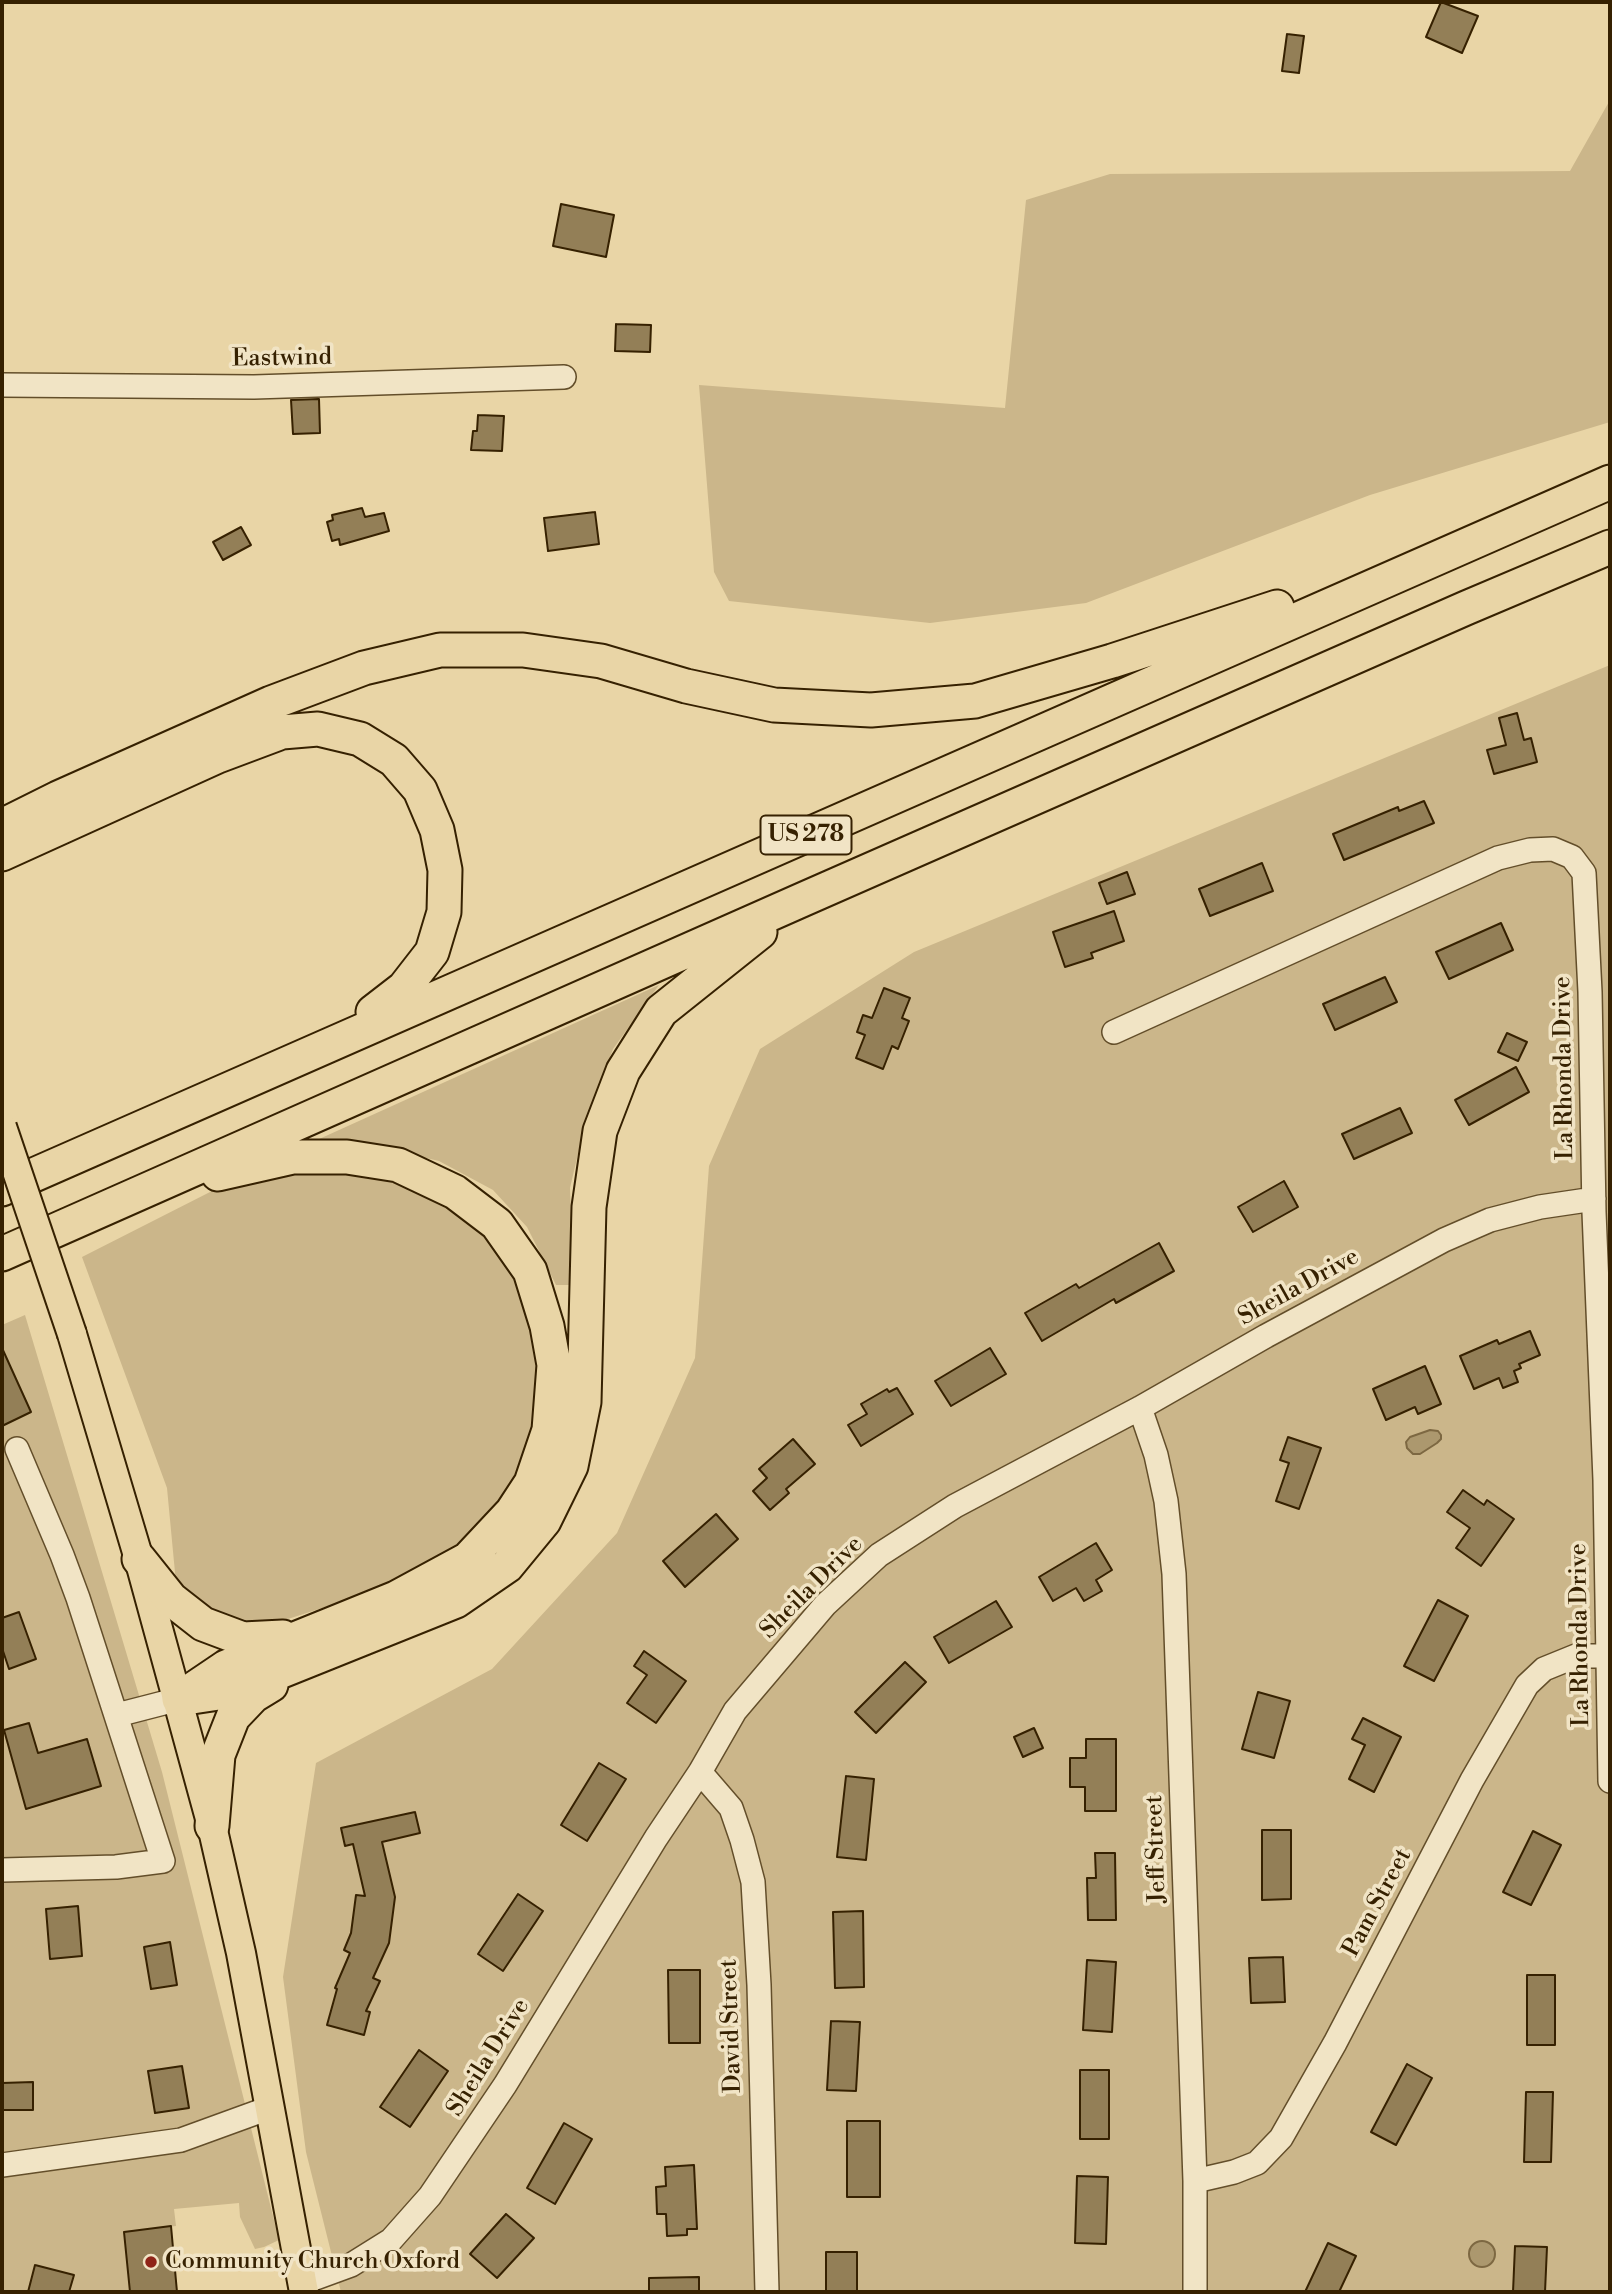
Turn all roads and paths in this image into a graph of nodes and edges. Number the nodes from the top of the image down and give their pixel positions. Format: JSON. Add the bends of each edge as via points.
{"nodes":[{"id":1,"x":564,"y":377,"type":"dead end"},
{"id":2,"x":2,"y":385,"type":"edge"},
{"id":3,"x":1610,"y":482,"type":"edge"},
{"id":4,"x":1610,"y":547,"type":"edge"},
{"id":5,"x":1456,"y":550,"type":"junction"},
{"id":6,"x":58,"y":798,"type":"junction"},
{"id":7,"x":2,"y":811,"type":"edge"},
{"id":8,"x":2,"y":826,"type":"edge"},
{"id":9,"x":33,"y":840,"type":"junction"},
{"id":10,"x":2,"y":854,"type":"edge"},
{"id":11,"x":2,"y":863,"type":"edge"},
{"id":12,"x":804,"y":899,"type":"junction"},
{"id":13,"x":1114,"y":1032,"type":"dead end"},
{"id":14,"x":331,"y":1043,"type":"junction"},
{"id":15,"x":2,"y":1127,"type":"edge"},
{"id":16,"x":2,"y":1189,"type":"edge"},
{"id":17,"x":141,"y":1192,"type":"junction"},
{"id":18,"x":1594,"y":1199,"type":"junction"},
{"id":19,"x":2,"y":1254,"type":"edge"},
{"id":20,"x":1140,"y":1408,"type":"junction"},
{"id":21,"x":17,"y":1449,"type":"dead end"},
{"id":22,"x":139,"y":1559,"type":"junction"},
{"id":23,"x":304,"y":1649,"type":"junction"},
{"id":24,"x":1608,"y":1656,"type":"junction"},
{"id":25,"x":179,"y":1699,"type":"junction"},
{"id":26,"x":117,"y":1715,"type":"junction"},
{"id":27,"x":700,"y":1772,"type":"junction"},
{"id":28,"x":1610,"y":1781,"type":"edge"},
{"id":29,"x":212,"y":1826,"type":"junction"},
{"id":30,"x":2,"y":1870,"type":"edge"},
{"id":31,"x":269,"y":2108,"type":"junction"},
{"id":32,"x":2,"y":2165,"type":"edge"},
{"id":33,"x":1195,"y":2181,"type":"junction"},
{"id":34,"x":303,"y":2288,"type":"edge"},
{"id":35,"x":767,"y":2292,"type":"edge"},
{"id":36,"x":1195,"y":2292,"type":"edge"}],
"edges":[{"from":1,"to":2,"type":"street","name":"Eastwind","via":[[254,387]]},
{"from":3,"to":5,"type":"highway","number":"US 278"},
{"from":4,"to":12,"type":"highway","number":"US 278"},
{"from":5,"to":6,"type":"highway","via":[[975,701],[871,710],[774,705],[601,661],[523,650],[440,650],[363,668],[271,703]]},
{"from":5,"to":14,"type":"highway","number":"US 278"},
{"from":6,"to":7,"type":"highway"},
{"from":6,"to":8,"type":"highway"},
{"from":9,"to":10,"type":"highway"},
{"from":9,"to":11,"type":"highway"},
{"from":9,"to":14,"type":"highway","via":[[282,732],[318,729],[360,738],[394,760],[420,790],[437,830],[446,870],[444,912],[432,952],[404,988]]},
{"from":12,"to":17,"type":"highway","number":"US 278"},
{"from":12,"to":23,"type":"highway","via":[[661,1012],[623,1071],[600,1131],[589,1208],[584,1402],[570,1466],[544,1521],[507,1566],[456,1601]]},
{"from":13,"to":18,"type":"street","name":"La Rhonda Drive","via":[[1488,862],[1530,850],[1553,849],[1572,857],[1584,873]]},
{"from":14,"to":16,"type":"highway","number":"US 278"},
{"from":15,"to":22,"type":"main road","bridge":true,"via":[[72,1334]]},
{"from":17,"to":19,"type":"highway","number":"US 278"},
{"from":17,"to":23,"type":"highway","via":[[293,1157],[347,1157],[398,1165],[455,1192],[497,1224],[530,1271],[554,1365],[549,1430],[531,1483],[512,1512],[468,1559]]},
{"from":18,"to":20,"type":"street","name":"Sheila Drive","via":[[1490,1220],[1444,1240]]},
{"from":18,"to":24,"type":"street","name":"La Rhonda Drive"},
{"from":20,"to":27,"type":"street","name":"Sheila Drive","via":[[955,1506],[879,1555],[825,1605],[772,1666],[735,1711]]},
{"from":20,"to":33,"type":"street","name":"Jeff Street","via":[[1166,1501],[1174,1574]]},
{"from":21,"to":26,"type":"street","via":[[62,1555]]},
{"from":22,"to":23,"type":"highway","via":[[171,1599],[203,1624],[243,1639]]},
{"from":22,"to":25,"type":"main road"},
{"from":23,"to":25,"type":"highway","via":[[232,1691]]},
{"from":23,"to":29,"type":"highway","via":[[233,1717],[218,1755]]},
{"from":24,"to":28,"type":"street","name":"La Rhonda Drive"},
{"from":24,"to":33,"type":"street","name":"Pam Street","via":[[1576,1656],[1544,1669],[1527,1685],[1281,2138],[1257,2163]]},
{"from":25,"to":26,"type":"street"},
{"from":25,"to":29,"type":"main road"},
{"from":26,"to":30,"type":"street","via":[[163,1861]]},
{"from":27,"to":34,"type":"street","name":"Sheila Drive","via":[[505,2085],[430,2196],[391,2239]]},
{"from":27,"to":35,"type":"street","name":"David Street","via":[[731,1808],[753,1882]]},
{"from":29,"to":31,"type":"main road"},
{"from":31,"to":32,"type":"street","via":[[181,2140]]},
{"from":31,"to":34,"type":"main road"},
{"from":33,"to":36,"type":"street","name":"Jeff Street"}]}
